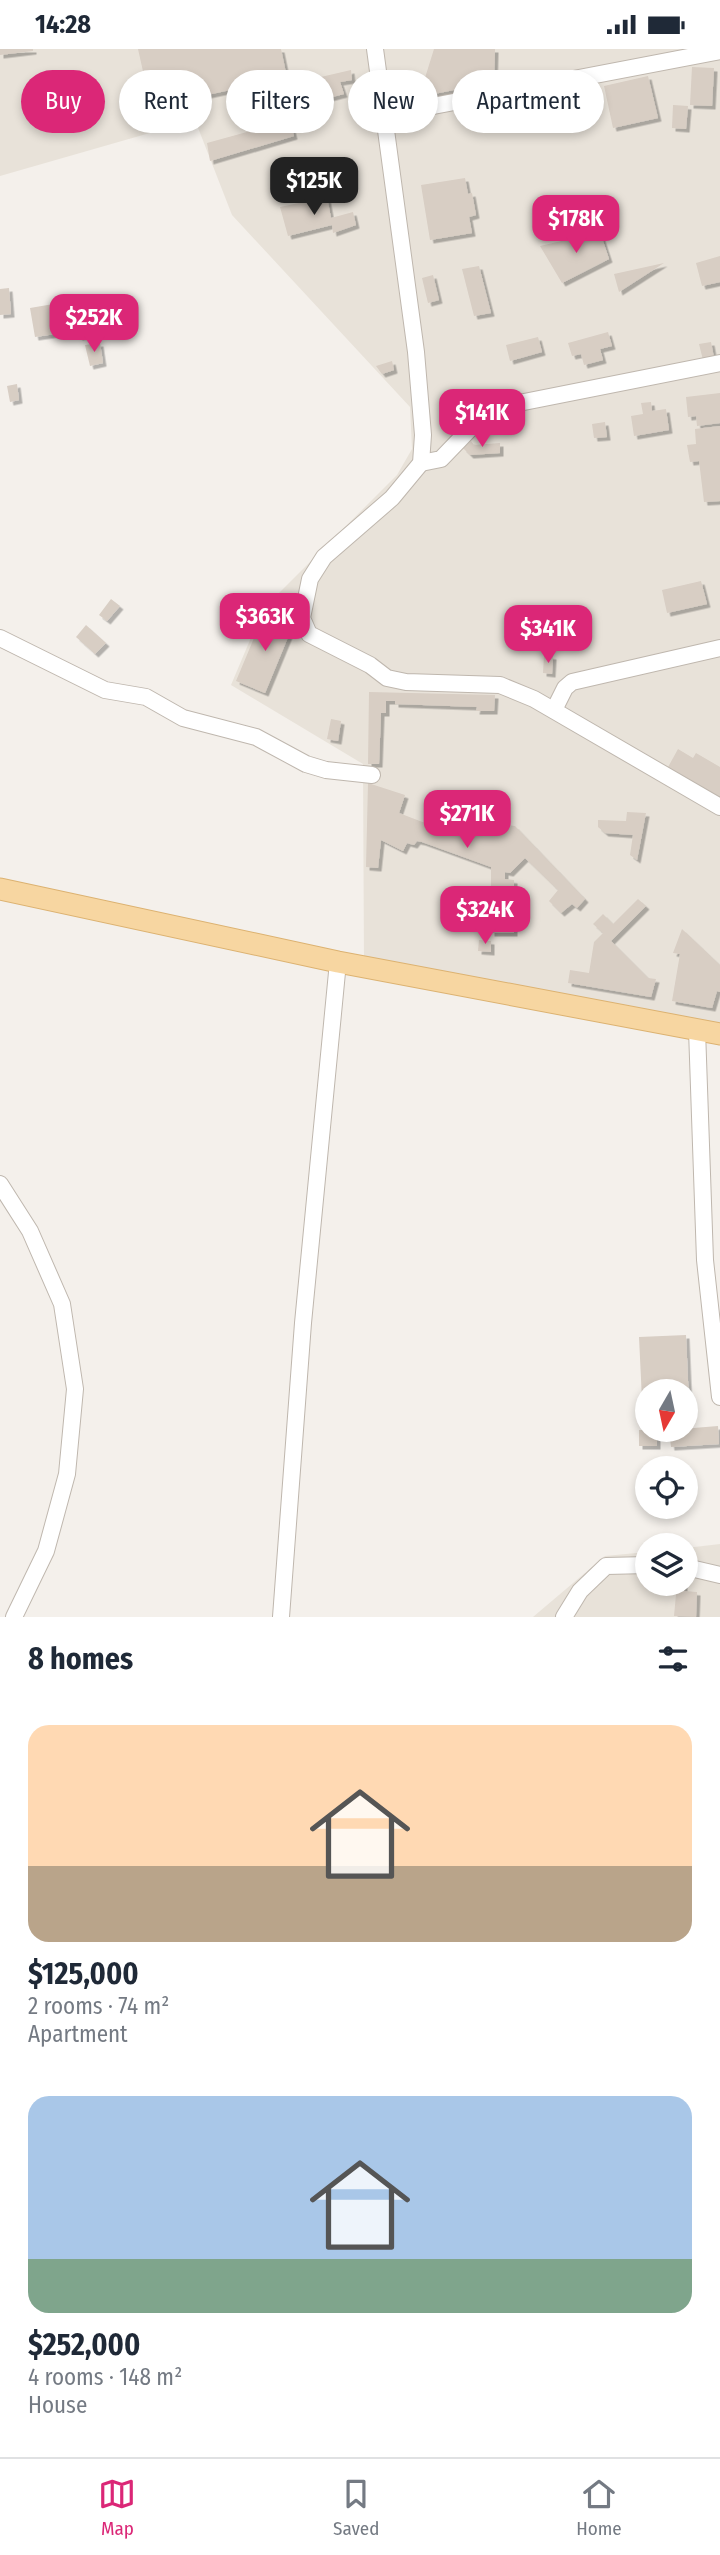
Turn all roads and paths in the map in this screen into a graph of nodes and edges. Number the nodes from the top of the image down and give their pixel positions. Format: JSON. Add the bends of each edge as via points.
{"nodes":[{"id":1,"x":376,"y":49,"type":"edge"},
{"id":2,"x":720,"y":51,"type":"edge"},
{"id":3,"x":379,"y":70,"type":"edge"},
{"id":4,"x":438,"y":105,"type":"edge"},
{"id":5,"x":388,"y":133,"type":"edge"},
{"id":6,"x":720,"y":363,"type":"edge"},
{"id":7,"x":421,"y":463,"type":"junction"},
{"id":8,"x":0,"y":638,"type":"edge"},
{"id":9,"x":720,"y":647,"type":"edge"},
{"id":10,"x":554,"y":710,"type":"junction"},
{"id":11,"x":372,"y":775,"type":"dead end"},
{"id":12,"x":720,"y":807,"type":"edge"},
{"id":13,"x":0,"y":889,"type":"edge"},
{"id":14,"x":338,"y":962,"type":"junction"},
{"id":15,"x":696,"y":1030,"type":"junction"},
{"id":16,"x":720,"y":1034,"type":"edge"},
{"id":17,"x":0,"y":1184,"type":"edge"},
{"id":18,"x":720,"y":1397,"type":"edge"},
{"id":19,"x":635,"y":1565,"type":"edge"},
{"id":20,"x":698,"y":1569,"type":"edge"},
{"id":21,"x":720,"y":1574,"type":"edge"},
{"id":22,"x":14,"y":1617,"type":"edge"},
{"id":23,"x":281,"y":1617,"type":"edge"},
{"id":24,"x":564,"y":1617,"type":"edge"}],
"edges":[{"from":1,"to":3,"type":"street"},
{"from":2,"to":4,"type":"street"},
{"from":5,"to":7,"type":"street","via":[[416,352]]},
{"from":6,"to":7,"type":"street","via":[[524,402],[495,403],[441,459]]},
{"from":7,"to":10,"type":"street","via":[[392,498],[324,557],[310,579],[302,618],[309,634],[387,678],[500,685]]},
{"from":8,"to":11,"type":"street","via":[[105,690],[146,697],[183,718],[256,737],[306,764]]},
{"from":9,"to":10,"type":"street","via":[[572,682]]},
{"from":10,"to":12,"type":"street"},
{"from":13,"to":14,"type":"main road"},
{"from":14,"to":15,"type":"main road"},
{"from":14,"to":23,"type":"street","via":[[303,1323]]},
{"from":15,"to":16,"type":"main road"},
{"from":15,"to":18,"type":"street","via":[[705,1260]]},
{"from":17,"to":22,"type":"street","via":[[30,1231],[62,1304],[75,1389],[67,1474],[46,1551]]},
{"from":19,"to":24,"type":"street","via":[[606,1566],[580,1591]]},
{"from":20,"to":21,"type":"street"}]}
